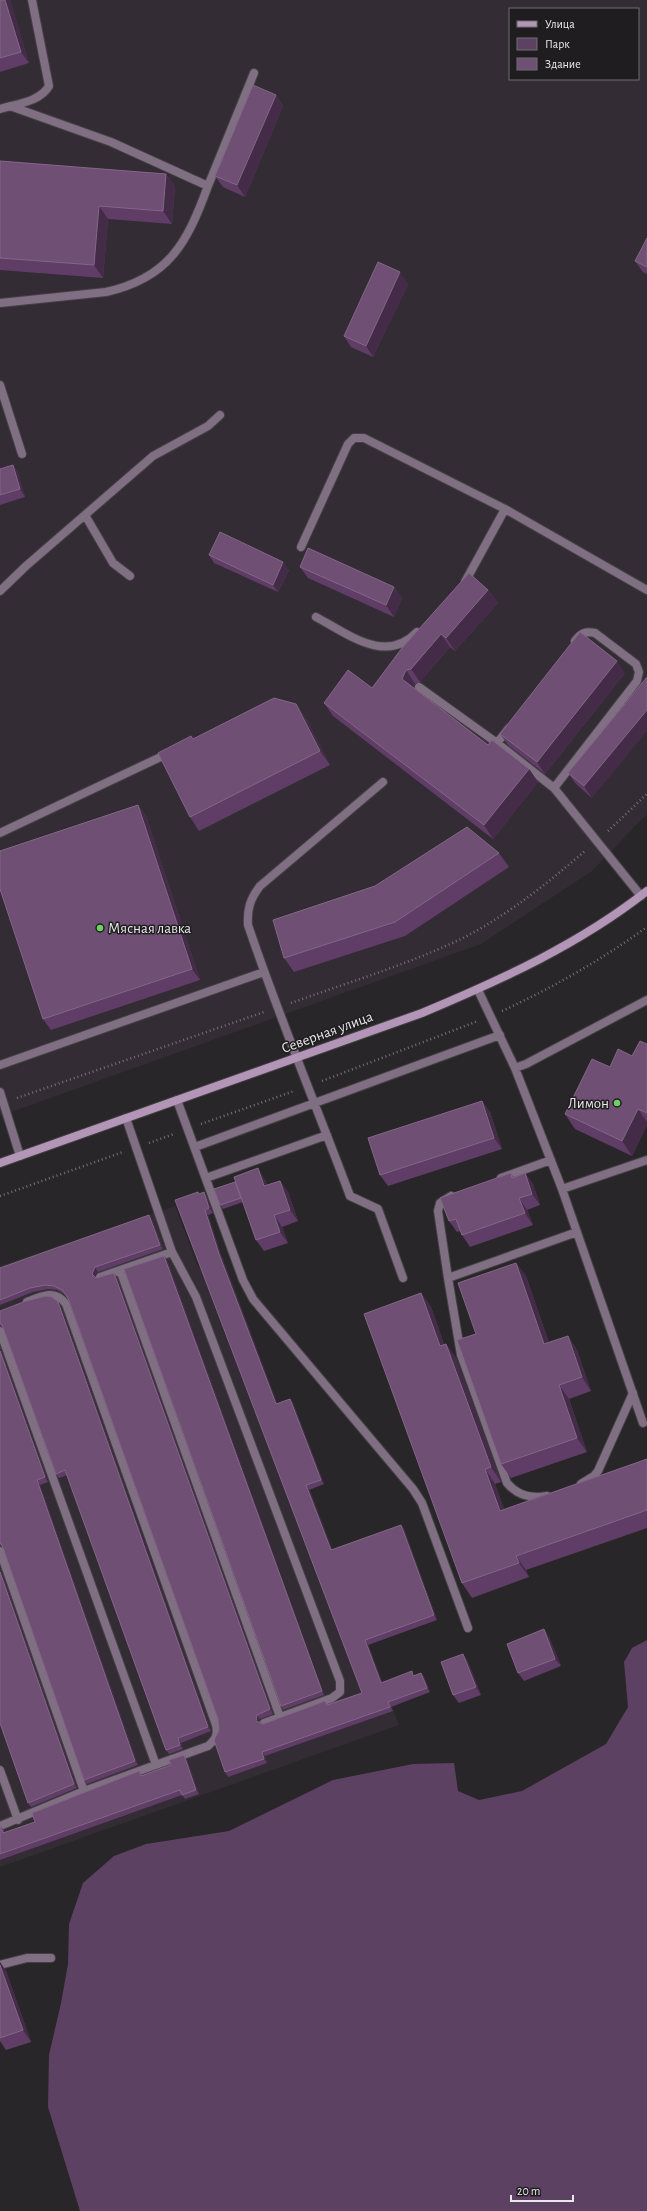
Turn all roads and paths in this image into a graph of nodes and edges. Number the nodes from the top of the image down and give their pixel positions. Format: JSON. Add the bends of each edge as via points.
{"nodes":[{"id":1,"x":32,"y":0,"type":"edge"},
{"id":2,"x":254,"y":73,"type":"dead end"},
{"id":3,"x":10,"y":106,"type":"junction"},
{"id":4,"x":0,"y":109,"type":"edge"},
{"id":5,"x":208,"y":186,"type":"junction"},
{"id":6,"x":0,"y":303,"type":"edge"},
{"id":7,"x":0,"y":385,"type":"edge"},
{"id":8,"x":220,"y":415,"type":"dead end"},
{"id":9,"x":22,"y":454,"type":"dead end"},
{"id":10,"x":505,"y":509,"type":"junction"},
{"id":11,"x":85,"y":515,"type":"junction"},
{"id":12,"x":301,"y":547,"type":"dead end"},
{"id":13,"x":130,"y":576,"type":"dead end"},
{"id":14,"x":459,"y":589,"type":"edge"},
{"id":15,"x":647,"y":590,"type":"edge"},
{"id":16,"x":0,"y":591,"type":"edge"},
{"id":17,"x":316,"y":617,"type":"dead end"},
{"id":18,"x":421,"y":629,"type":"edge"},
{"id":19,"x":572,"y":646,"type":"edge"},
{"id":20,"x":419,"y":687,"type":"dead end"},
{"id":21,"x":516,"y":719,"type":"edge"},
{"id":22,"x":497,"y":743,"type":"junction"},
{"id":23,"x":179,"y":749,"type":"edge"},
{"id":24,"x":383,"y":782,"type":"dead end"},
{"id":25,"x":554,"y":788,"type":"junction"},
{"id":26,"x":647,"y":794,"type":"edge"},
{"id":27,"x":0,"y":833,"type":"edge"},
{"id":28,"x":597,"y":841,"type":"junction"},
{"id":29,"x":644,"y":893,"type":"edge"},
{"id":30,"x":647,"y":927,"type":"edge"},
{"id":31,"x":264,"y":972,"type":"junction"},
{"id":32,"x":478,"y":990,"type":"junction"},
{"id":33,"x":647,"y":1000,"type":"edge"},
{"id":34,"x":276,"y":1008,"type":"junction"},
{"id":35,"x":491,"y":1016,"type":"junction"},
{"id":36,"x":500,"y":1035,"type":"junction"},
{"id":37,"x":296,"y":1058,"type":"junction"},
{"id":38,"x":0,"y":1065,"type":"edge"},
{"id":39,"x":515,"y":1068,"type":"junction"},
{"id":40,"x":308,"y":1086,"type":"junction"},
{"id":41,"x":0,"y":1092,"type":"edge"},
{"id":42,"x":177,"y":1100,"type":"junction"},
{"id":43,"x":315,"y":1103,"type":"junction"},
{"id":44,"x":3,"y":1104,"type":"junction"},
{"id":45,"x":126,"y":1118,"type":"junction"},
{"id":46,"x":188,"y":1129,"type":"junction"},
{"id":47,"x":327,"y":1135,"type":"junction"},
{"id":48,"x":194,"y":1147,"type":"junction"},
{"id":49,"x":136,"y":1148,"type":"junction"},
{"id":50,"x":20,"y":1156,"type":"junction"},
{"id":51,"x":551,"y":1160,"type":"junction"},
{"id":52,"x":647,"y":1160,"type":"edge"},
{"id":53,"x":0,"y":1163,"type":"edge"},
{"id":54,"x":206,"y":1178,"type":"junction"},
{"id":55,"x":495,"y":1180,"type":"edge"},
{"id":56,"x":562,"y":1189,"type":"junction"},
{"id":57,"x":459,"y":1193,"type":"edge"},
{"id":58,"x":0,"y":1196,"type":"edge"},
{"id":59,"x":577,"y":1232,"type":"junction"},
{"id":60,"x":172,"y":1252,"type":"junction"},
{"id":61,"x":120,"y":1270,"type":"junction"},
{"id":62,"x":100,"y":1277,"type":"edge"},
{"id":63,"x":403,"y":1278,"type":"dead end"},
{"id":64,"x":448,"y":1278,"type":"junction"},
{"id":65,"x":15,"y":1306,"type":"edge"},
{"id":66,"x":0,"y":1331,"type":"edge"},
{"id":67,"x":633,"y":1393,"type":"junction"},
{"id":68,"x":643,"y":1423,"type":"dead end"},
{"id":69,"x":572,"y":1487,"type":"edge"},
{"id":70,"x":558,"y":1493,"type":"edge"},
{"id":71,"x":0,"y":1551,"type":"edge"},
{"id":72,"x":468,"y":1628,"type":"dead end"},
{"id":73,"x":280,"y":1717,"type":"junction"},
{"id":74,"x":264,"y":1723,"type":"edge"},
{"id":75,"x":156,"y":1764,"type":"junction"},
{"id":76,"x":0,"y":1770,"type":"edge"},
{"id":77,"x":84,"y":1791,"type":"junction"},
{"id":78,"x":18,"y":1820,"type":"junction"},
{"id":79,"x":0,"y":1826,"type":"edge"},
{"id":80,"x":51,"y":1958,"type":"dead end"},
{"id":81,"x":0,"y":1965,"type":"edge"}],
"edges":[{"from":1,"to":3,"type":"lane","via":[[49,86],[45,93],[36,98]]},
{"from":2,"to":5,"type":"lane"},
{"from":3,"to":4,"type":"lane"},
{"from":3,"to":5,"type":"lane","via":[[111,142]]},
{"from":5,"to":6,"type":"lane","via":[[194,223],[183,242],[172,256],[147,276],[123,288],[106,292]]},
{"from":7,"to":9,"type":"lane"},
{"from":8,"to":11,"type":"lane","via":[[208,426],[153,456]]},
{"from":10,"to":12,"type":"lane","via":[[364,438],[354,438],[348,444]]},
{"from":10,"to":14,"type":"lane","via":[[469,577]]},
{"from":10,"to":15,"type":"lane"},
{"from":11,"to":13,"type":"lane","via":[[113,563]]},
{"from":11,"to":16,"type":"lane"},
{"from":17,"to":18,"type":"lane","via":[[372,646],[397,646],[410,640]]},
{"from":19,"to":25,"type":"lane","via":[[581,633],[595,633],[636,664],[637,681]]},
{"from":20,"to":22,"type":"lane"},
{"from":21,"to":22,"type":"lane"},
{"from":22,"to":25,"type":"lane"},
{"from":23,"to":27,"type":"lane"},
{"from":24,"to":31,"type":"lane","via":[[260,886],[251,898],[248,925]]},
{"from":25,"to":28,"type":"lane"},
{"from":26,"to":28,"type":"path"},
{"from":28,"to":29,"type":"lane"},
{"from":28,"to":34,"type":"path","via":[[547,884],[502,915],[465,936],[432,951]]},
{"from":29,"to":32,"type":"main road","name":"Северная улица","via":[[585,934]]},
{"from":30,"to":35,"type":"path","via":[[610,954],[550,988]]},
{"from":31,"to":34,"type":"lane"},
{"from":31,"to":38,"type":"lane"},
{"from":32,"to":35,"type":"lane"},
{"from":32,"to":37,"type":"main road","name":"Северная улица"},
{"from":33,"to":39,"type":"lane"},
{"from":34,"to":37,"type":"lane"},
{"from":34,"to":44,"type":"path"},
{"from":35,"to":36,"type":"lane"},
{"from":35,"to":40,"type":"path"},
{"from":36,"to":39,"type":"lane"},
{"from":36,"to":43,"type":"lane"},
{"from":37,"to":40,"type":"lane"},
{"from":37,"to":42,"type":"main road","name":"Северная улица"},
{"from":39,"to":51,"type":"lane"},
{"from":40,"to":43,"type":"lane"},
{"from":40,"to":46,"type":"path"},
{"from":41,"to":44,"type":"lane"},
{"from":42,"to":45,"type":"main road","name":"Северная улица"},
{"from":42,"to":46,"type":"lane"},
{"from":43,"to":47,"type":"lane"},
{"from":43,"to":48,"type":"lane"},
{"from":44,"to":50,"type":"lane"},
{"from":45,"to":49,"type":"lane"},
{"from":45,"to":50,"type":"main road","name":"Северная улица"},
{"from":46,"to":48,"type":"lane"},
{"from":46,"to":49,"type":"path"},
{"from":47,"to":54,"type":"lane"},
{"from":47,"to":63,"type":"lane","via":[[350,1196],[378,1209]]},
{"from":48,"to":54,"type":"lane"},
{"from":49,"to":58,"type":"path"},
{"from":49,"to":60,"type":"lane"},
{"from":50,"to":53,"type":"main road","name":"Северная улица"},
{"from":51,"to":55,"type":"lane"},
{"from":51,"to":56,"type":"lane"},
{"from":52,"to":56,"type":"lane"},
{"from":54,"to":72,"type":"lane","via":[[243,1280],[253,1299],[422,1503]]},
{"from":56,"to":59,"type":"lane"},
{"from":57,"to":64,"type":"lane","via":[[445,1198],[440,1203],[438,1211]]},
{"from":59,"to":64,"type":"lane"},
{"from":59,"to":67,"type":"lane"},
{"from":60,"to":61,"type":"lane"},
{"from":60,"to":73,"type":"lane","via":[[196,1297],[340,1681],[340,1692],[332,1698]]},
{"from":61,"to":62,"type":"lane"},
{"from":61,"to":73,"type":"lane"},
{"from":64,"to":70,"type":"lane","via":[[460,1355],[507,1483],[514,1491],[527,1497],[539,1498]]},
{"from":65,"to":75,"type":"lane","via":[[54,1294],[61,1297],[66,1304],[216,1725],[218,1734],[208,1746]]},
{"from":66,"to":75,"type":"lane"},
{"from":67,"to":68,"type":"lane"},
{"from":67,"to":69,"type":"lane","via":[[598,1471],[586,1481]]},
{"from":71,"to":77,"type":"lane"},
{"from":73,"to":74,"type":"lane"},
{"from":75,"to":77,"type":"lane"},
{"from":76,"to":78,"type":"lane"},
{"from":77,"to":78,"type":"lane"},
{"from":78,"to":79,"type":"lane"},
{"from":80,"to":81,"type":"lane","via":[[27,1958]]}]}
